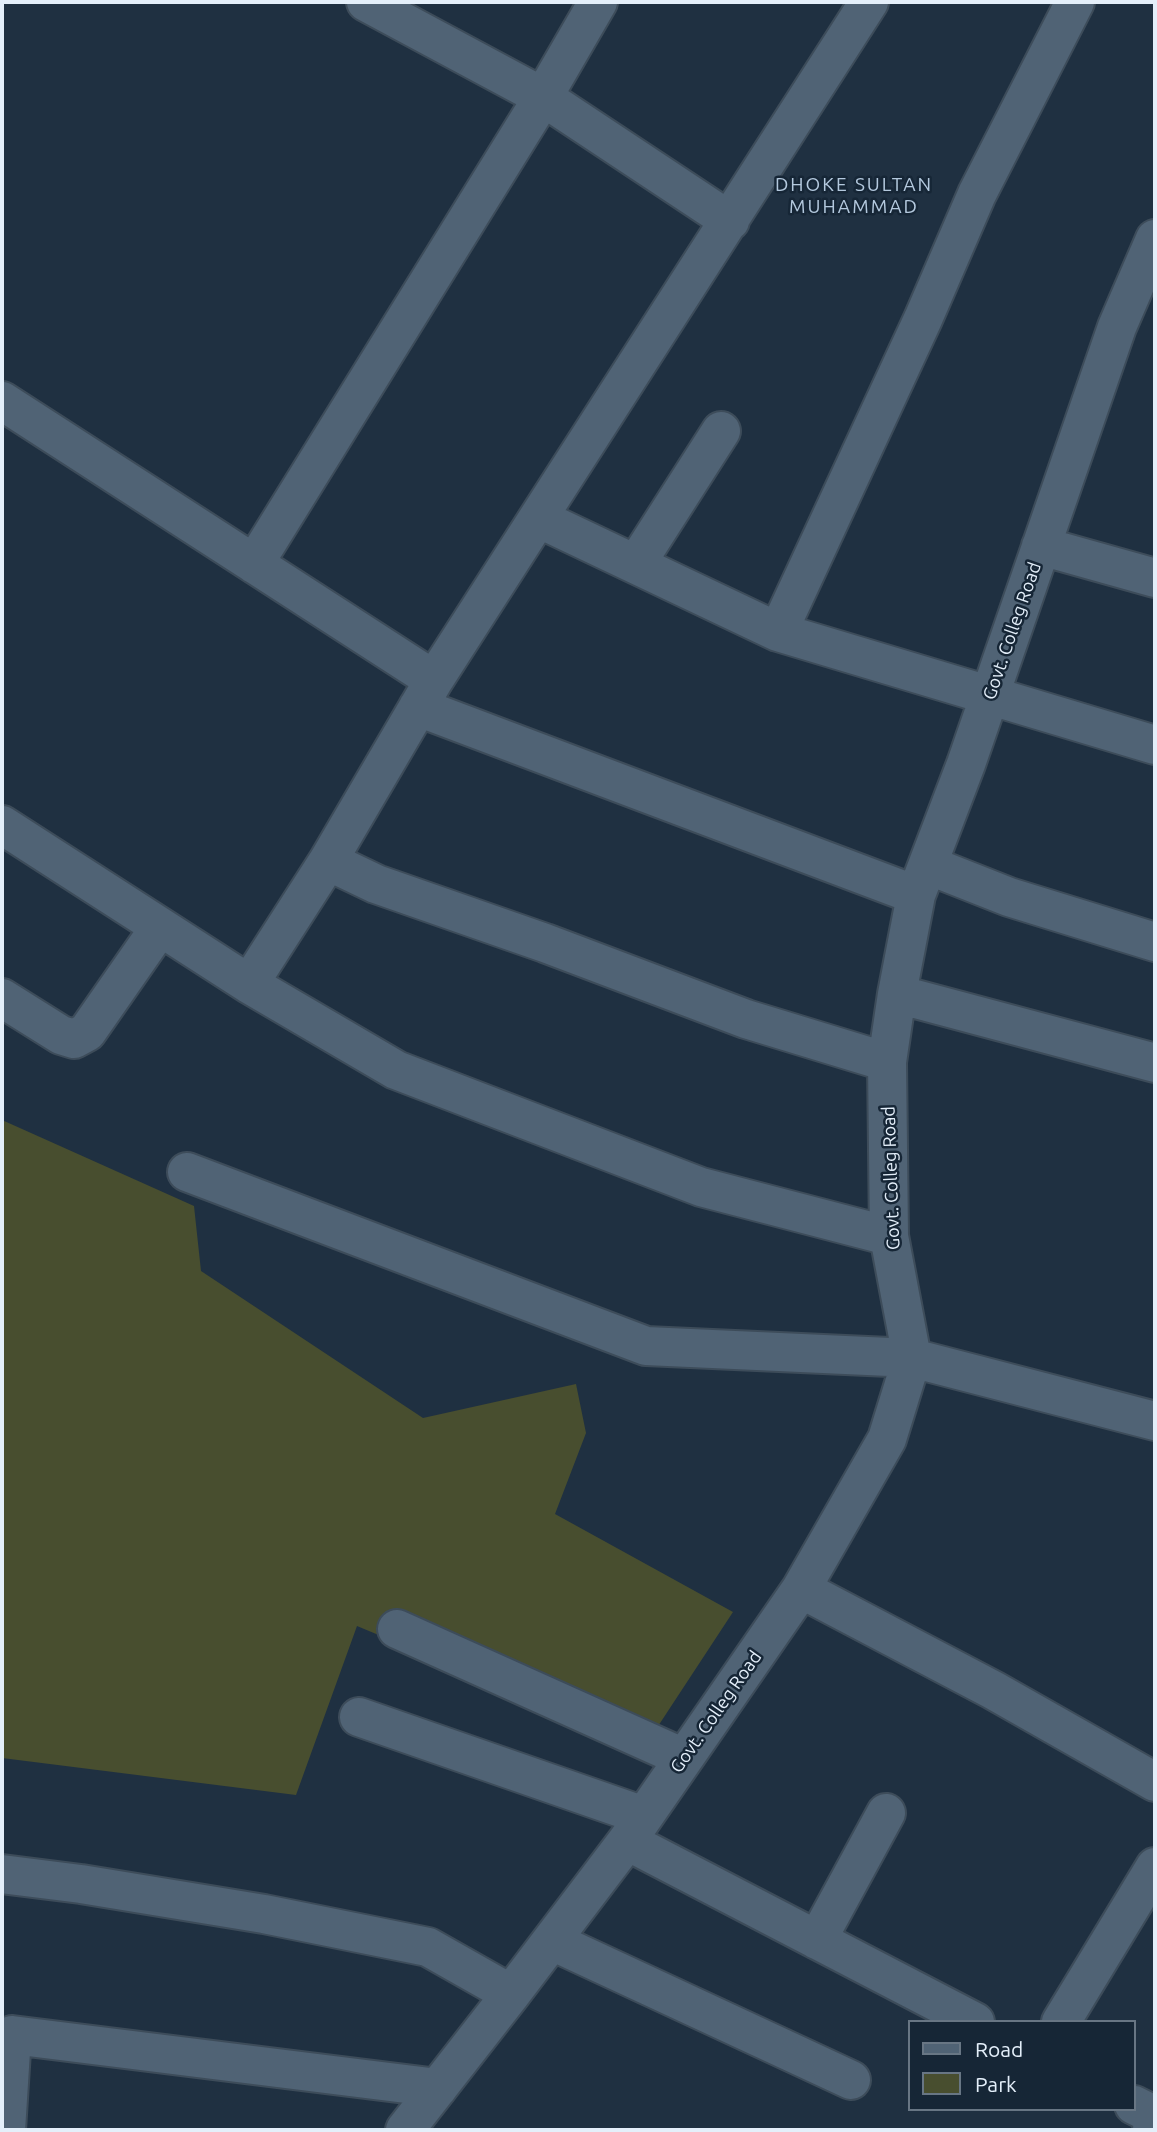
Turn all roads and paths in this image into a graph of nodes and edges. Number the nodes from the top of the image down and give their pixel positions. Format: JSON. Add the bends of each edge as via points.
{"nodes":[{"id":1,"x":366,"y":2,"type":"edge"},
{"id":2,"x":598,"y":2,"type":"edge"},
{"id":3,"x":869,"y":2,"type":"edge"},
{"id":4,"x":1075,"y":2,"type":"edge"},
{"id":5,"x":543,"y":97,"type":"junction"},
{"id":6,"x":730,"y":221,"type":"junction"},
{"id":7,"x":1155,"y":239,"type":"edge"},
{"id":8,"x":2,"y":401,"type":"edge"},
{"id":9,"x":721,"y":431,"type":"dead end"},
{"id":10,"x":538,"y":518,"type":"junction"},
{"id":11,"x":1041,"y":546,"type":"junction"},
{"id":12,"x":254,"y":564,"type":"junction"},
{"id":13,"x":635,"y":564,"type":"junction"},
{"id":14,"x":1155,"y":578,"type":"edge"},
{"id":15,"x":778,"y":632,"type":"junction"},
{"id":16,"x":426,"y":694,"type":"junction"},
{"id":17,"x":990,"y":695,"type":"junction"},
{"id":18,"x":1155,"y":745,"type":"edge"},
{"id":19,"x":2,"y":825,"type":"edge"},
{"id":20,"x":328,"y":861,"type":"junction"},
{"id":21,"x":922,"y":880,"type":"junction"},
{"id":22,"x":160,"y":927,"type":"junction"},
{"id":23,"x":1155,"y":942,"type":"edge"},
{"id":24,"x":249,"y":984,"type":"junction"},
{"id":25,"x":897,"y":995,"type":"junction"},
{"id":26,"x":2,"y":998,"type":"edge"},
{"id":27,"x":887,"y":1062,"type":"junction"},
{"id":28,"x":1155,"y":1063,"type":"edge"},
{"id":29,"x":187,"y":1172,"type":"dead end"},
{"id":30,"x":889,"y":1236,"type":"junction"},
{"id":31,"x":912,"y":1358,"type":"junction"},
{"id":32,"x":1155,"y":1422,"type":"edge"},
{"id":33,"x":801,"y":1589,"type":"junction"},
{"id":34,"x":397,"y":1629,"type":"dead end"},
{"id":35,"x":359,"y":1717,"type":"dead end"},
{"id":36,"x":684,"y":1758,"type":"junction"},
{"id":37,"x":1155,"y":1782,"type":"edge"},
{"id":38,"x":886,"y":1813,"type":"dead end"},
{"id":39,"x":636,"y":1828,"type":"junction"},
{"id":40,"x":1155,"y":1867,"type":"edge"},
{"id":41,"x":2,"y":1874,"type":"edge"},
{"id":42,"x":817,"y":1940,"type":"junction"},
{"id":43,"x":552,"y":1941,"type":"junction"},
{"id":44,"x":511,"y":1994,"type":"junction"},
{"id":45,"x":971,"y":2020,"type":"edge"},
{"id":46,"x":1062,"y":2020,"type":"edge"},
{"id":47,"x":851,"y":2080,"type":"dead end"},
{"id":48,"x":438,"y":2088,"type":"junction"},
{"id":49,"x":1136,"y":2106,"type":"edge"},
{"id":50,"x":6,"y":2130,"type":"edge"},
{"id":51,"x":405,"y":2130,"type":"edge"},
{"id":52,"x":1152,"y":2130,"type":"edge"}],
"edges":[{"from":1,"to":5,"type":"street"},
{"from":2,"to":5,"type":"street"},
{"from":3,"to":6,"type":"street"},
{"from":4,"to":15,"type":"street","via":[[977,194]]},
{"from":5,"to":6,"type":"street"},
{"from":5,"to":12,"type":"street"},
{"from":6,"to":10,"type":"street"},
{"from":7,"to":11,"type":"street","name":"Govt. Colleg Road","via":[[1117,327]]},
{"from":8,"to":12,"type":"street"},
{"from":9,"to":13,"type":"street"},
{"from":10,"to":13,"type":"street"},
{"from":10,"to":16,"type":"street"},
{"from":11,"to":14,"type":"street"},
{"from":11,"to":17,"type":"street","name":"Govt. Colleg Road"},
{"from":12,"to":16,"type":"street"},
{"from":13,"to":15,"type":"street"},
{"from":15,"to":17,"type":"street"},
{"from":16,"to":20,"type":"street"},
{"from":16,"to":21,"type":"street"},
{"from":17,"to":18,"type":"street"},
{"from":17,"to":21,"type":"street","name":"Govt. Colleg Road"},
{"from":19,"to":22,"type":"street"},
{"from":20,"to":24,"type":"street"},
{"from":20,"to":27,"type":"street","via":[[376,884],[746,1019]]},
{"from":21,"to":23,"type":"street","via":[[1009,897]]},
{"from":21,"to":25,"type":"street","name":"Govt. Colleg Road"},
{"from":22,"to":24,"type":"street"},
{"from":22,"to":26,"type":"street","via":[[87,1032],[74,1039]]},
{"from":24,"to":30,"type":"street","via":[[408,1075],[701,1187]]},
{"from":25,"to":27,"type":"street","name":"Govt. Colleg Road"},
{"from":25,"to":28,"type":"street"},
{"from":27,"to":30,"type":"street","name":"Govt. Colleg Road"},
{"from":29,"to":31,"type":"street","via":[[646,1346]]},
{"from":30,"to":31,"type":"street","name":"Govt. Colleg Road"},
{"from":31,"to":32,"type":"street"},
{"from":31,"to":33,"type":"street","name":"Govt. Colleg Road","via":[[887,1439]]},
{"from":33,"to":36,"type":"street","name":"Govt. Colleg Road"},
{"from":33,"to":37,"type":"street"},
{"from":34,"to":36,"type":"street"},
{"from":35,"to":39,"type":"street"},
{"from":36,"to":39,"type":"street","name":"Govt. Colleg Road"},
{"from":38,"to":42,"type":"street"},
{"from":39,"to":42,"type":"street"},
{"from":39,"to":43,"type":"street","name":"Govt. Colleg Road"},
{"from":40,"to":46,"type":"street"},
{"from":41,"to":44,"type":"street","via":[[264,1914],[428,1947]]},
{"from":42,"to":45,"type":"street"},
{"from":43,"to":44,"type":"street","name":"Govt. Colleg Road"},
{"from":43,"to":47,"type":"street"},
{"from":44,"to":48,"type":"street","name":"Govt. Colleg Road"},
{"from":48,"to":50,"type":"street","via":[[12,2035]]},
{"from":48,"to":51,"type":"street","name":"Govt. Colleg Road"},
{"from":49,"to":52,"type":"street","via":[[1153,2118]]}]}
